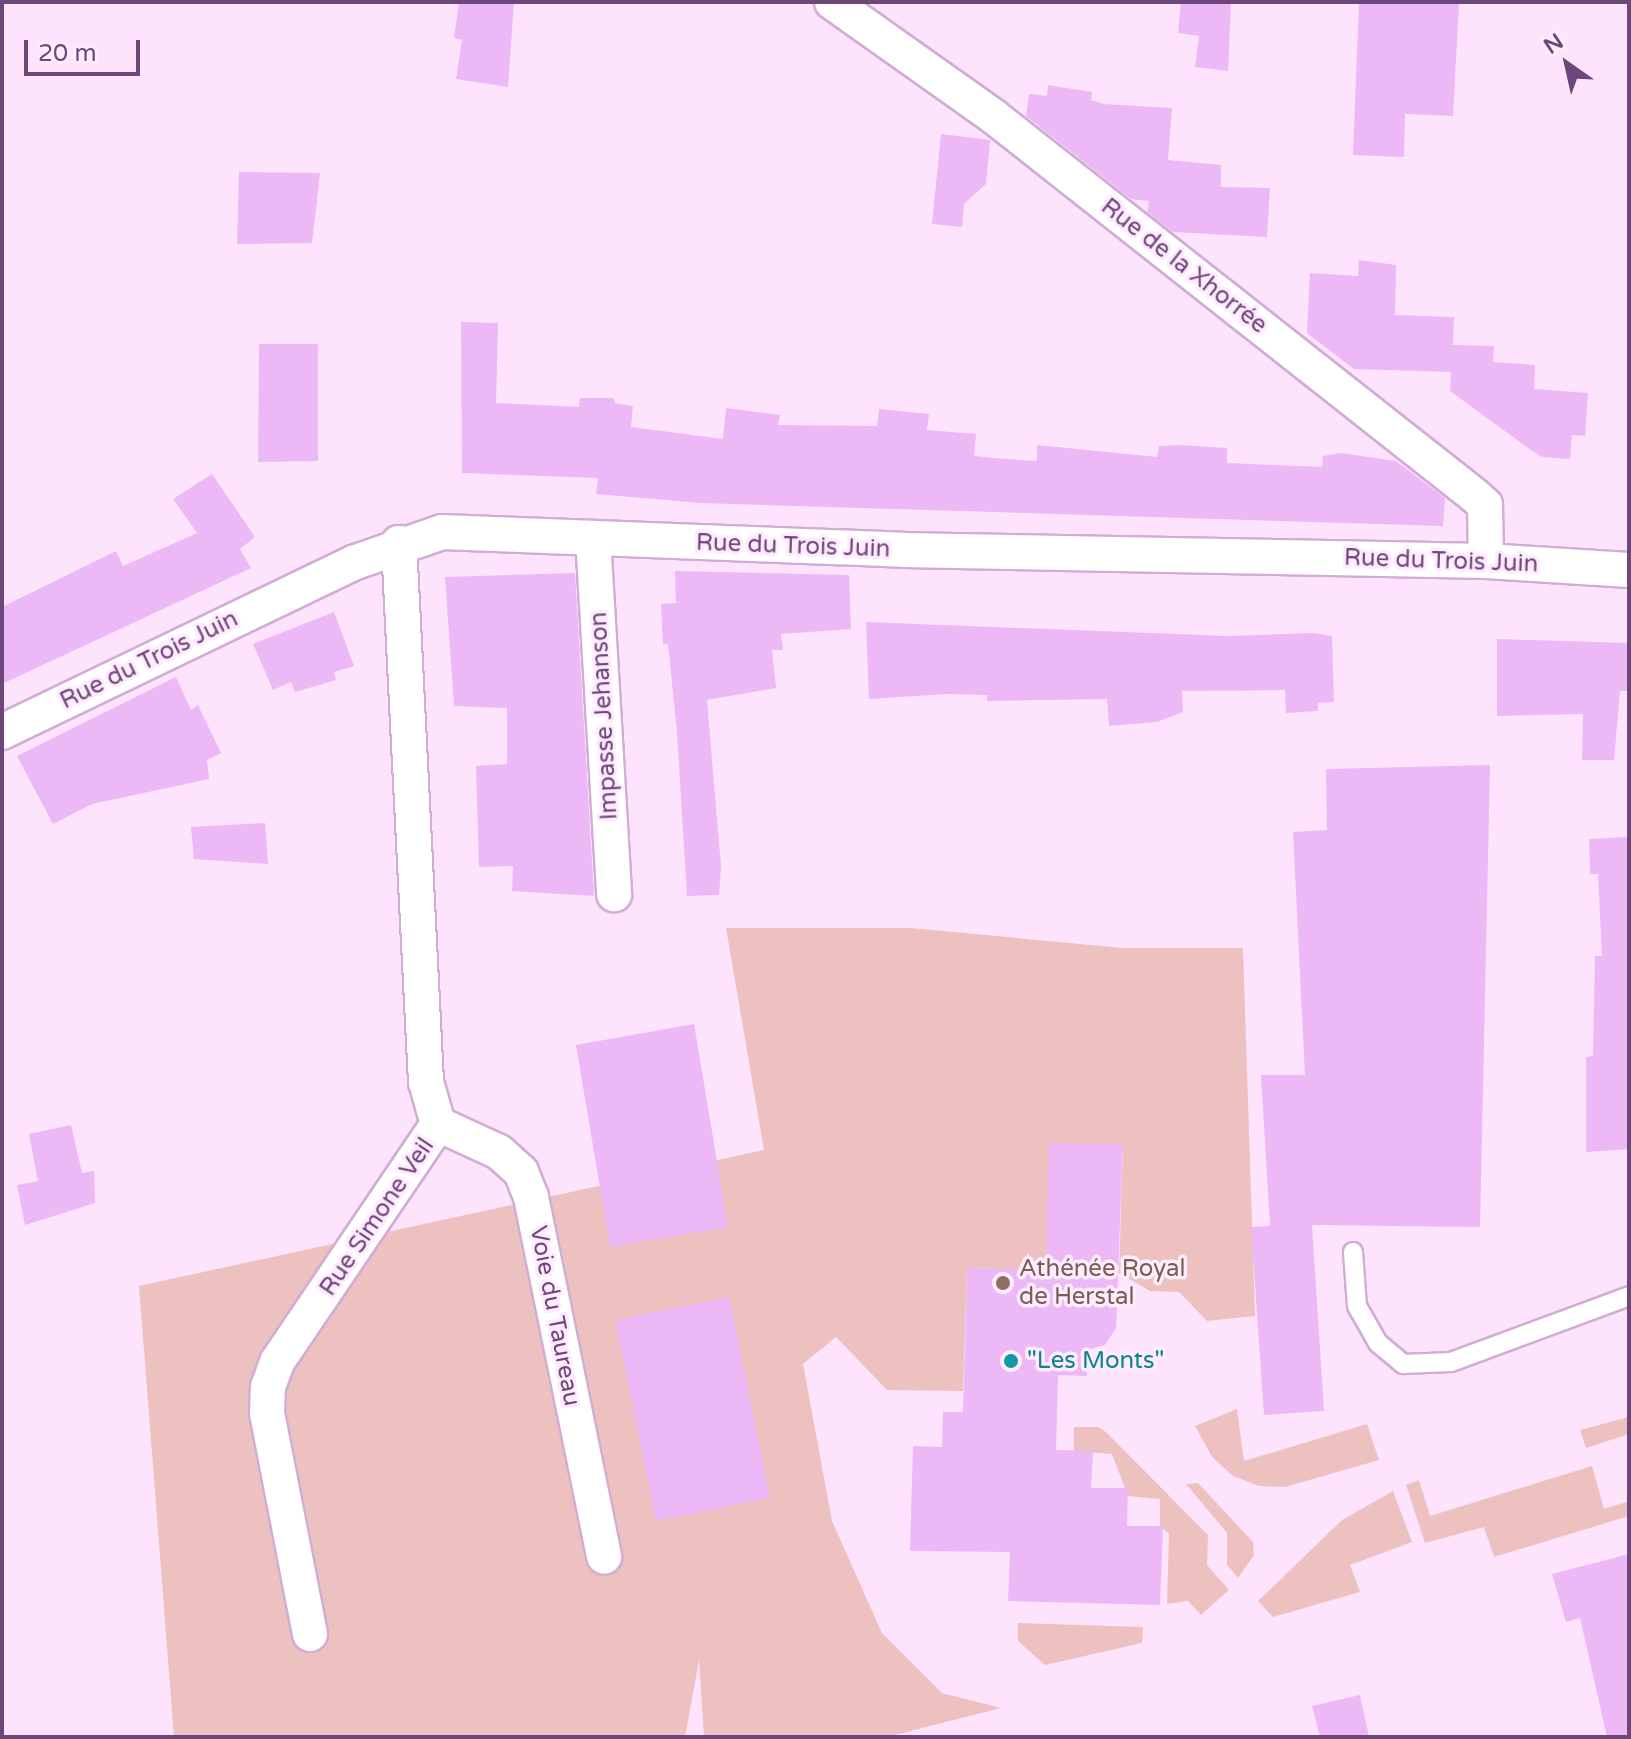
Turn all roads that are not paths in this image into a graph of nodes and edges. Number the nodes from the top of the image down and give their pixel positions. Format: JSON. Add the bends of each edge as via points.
{"nodes":[{"id":1,"x":832,"y":2,"type":"edge"},
{"id":2,"x":593,"y":538,"type":"junction"},
{"id":3,"x":399,"y":543,"type":"junction"},
{"id":4,"x":1486,"y":561,"type":"junction"},
{"id":5,"x":1629,"y":570,"type":"edge"},
{"id":6,"x":2,"y":732,"type":"edge"},
{"id":7,"x":614,"y":894,"type":"dead end"},
{"id":8,"x":438,"y":1124,"type":"junction"},
{"id":9,"x":1353,"y":1252,"type":"dead end"},
{"id":10,"x":1629,"y":1296,"type":"edge"},
{"id":11,"x":604,"y":1557,"type":"dead end"},
{"id":12,"x":310,"y":1634,"type":"dead end"}],
"edges":[{"from":1,"to":4,"type":"street","name":"Rue de la Xhorrée","via":[[993,116],[1474,495],[1485,505]]},
{"from":2,"to":3,"type":"street","name":"Rue du Trois Juin","via":[[442,532]]},
{"from":2,"to":4,"type":"street","name":"Rue du Trois Juin","via":[[919,551]]},
{"from":2,"to":7,"type":"street","name":"Impasse Jehanson"},
{"from":3,"to":6,"type":"street","name":"Rue du Trois Juin"},
{"from":3,"to":8,"type":"street","name":"Rue Simone Veil","via":[[426,1082]]},
{"from":4,"to":5,"type":"street","name":"Rue du Trois Juin"},
{"from":8,"to":11,"type":"street","name":"Voie du Taureau","via":[[499,1152],[521,1172],[531,1197]]},
{"from":8,"to":12,"type":"street","name":"Rue Simone Veil","via":[[277,1362],[268,1387],[267,1413]]},
{"from":9,"to":10,"type":"lane","via":[[1357,1306],[1378,1343],[1403,1364],[1451,1362]]}]}
